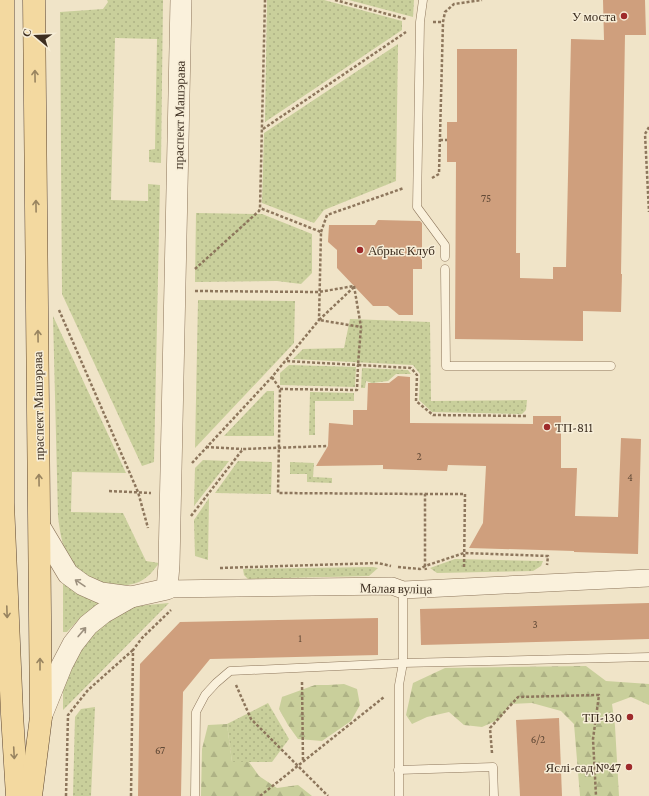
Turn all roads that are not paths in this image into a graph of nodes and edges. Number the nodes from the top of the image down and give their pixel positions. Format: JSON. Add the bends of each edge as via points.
{"nodes":[{"id":1,"x":3,"y":0,"type":"edge"},
{"id":2,"x":181,"y":0,"type":"edge"},
{"id":3,"x":423,"y":0,"type":"edge"},
{"id":4,"x":34,"y":8,"type":"edge"},
{"id":5,"x":445,"y":257,"type":"dead end"},
{"id":6,"x":445,"y":269,"type":"dead end"},
{"id":7,"x":610,"y":366,"type":"dead end"},
{"id":8,"x":1,"y":505,"type":"edge"},
{"id":9,"x":40,"y":527,"type":"junction"},
{"id":10,"x":649,"y":578,"type":"edge"},
{"id":11,"x":403,"y":590,"type":"junction"},
{"id":12,"x":131,"y":597,"type":"junction"},
{"id":13,"x":171,"y":597,"type":"junction"},
{"id":14,"x":649,"y":657,"type":"edge"},
{"id":15,"x":403,"y":663,"type":"junction"},
{"id":16,"x":0,"y":676,"type":"edge"},
{"id":17,"x":12,"y":714,"type":"junction"},
{"id":18,"x":41,"y":717,"type":"junction"},
{"id":19,"x":398,"y":770,"type":"junction"},
{"id":20,"x":17,"y":796,"type":"edge"},
{"id":21,"x":31,"y":796,"type":"edge"},
{"id":22,"x":195,"y":796,"type":"edge"},
{"id":23,"x":399,"y":796,"type":"edge"},
{"id":24,"x":494,"y":796,"type":"edge"}],
"edges":[{"from":1,"to":8,"type":"main road"},
{"from":2,"to":13,"type":"street","name":"праспект Машэрава","via":[[169,565]]},
{"from":3,"to":5,"type":"lane","via":[[420,22],[417,207],[445,245]]},
{"from":9,"to":4,"type":"main road","name":"праспект Машэрава","one_way":true},
{"from":6,"to":7,"type":"lane","via":[[446,366]]},
{"from":8,"to":17,"type":"main road","one_way":true},
{"from":12,"to":9,"type":"street","one_way":true,"via":[[101,593],[83,585],[68,574]]},
{"from":18,"to":9,"type":"main road","name":"праспект Машэрава","one_way":true},
{"from":10,"to":11,"type":"street","name":"Малая вуліца"},
{"from":11,"to":13,"type":"street","name":"Малая вуліца","via":[[392,586]]},
{"from":11,"to":15,"type":"lane"},
{"from":12,"to":13,"type":"street"},
{"from":18,"to":12,"type":"street","one_way":true,"via":[[73,644],[88,625]]},
{"from":14,"to":15,"type":"lane"},
{"from":15,"to":19,"type":"lane","via":[[399,685]]},
{"from":15,"to":22,"type":"lane","via":[[230,671],[205,695],[196,712]]},
{"from":16,"to":17,"type":"street"},
{"from":17,"to":20,"type":"main road","one_way":true},
{"from":18,"to":21,"type":"main road","name":"праспект Машэрава"},
{"from":19,"to":23,"type":"lane"},
{"from":19,"to":24,"type":"lane","via":[[492,767]]}]}
